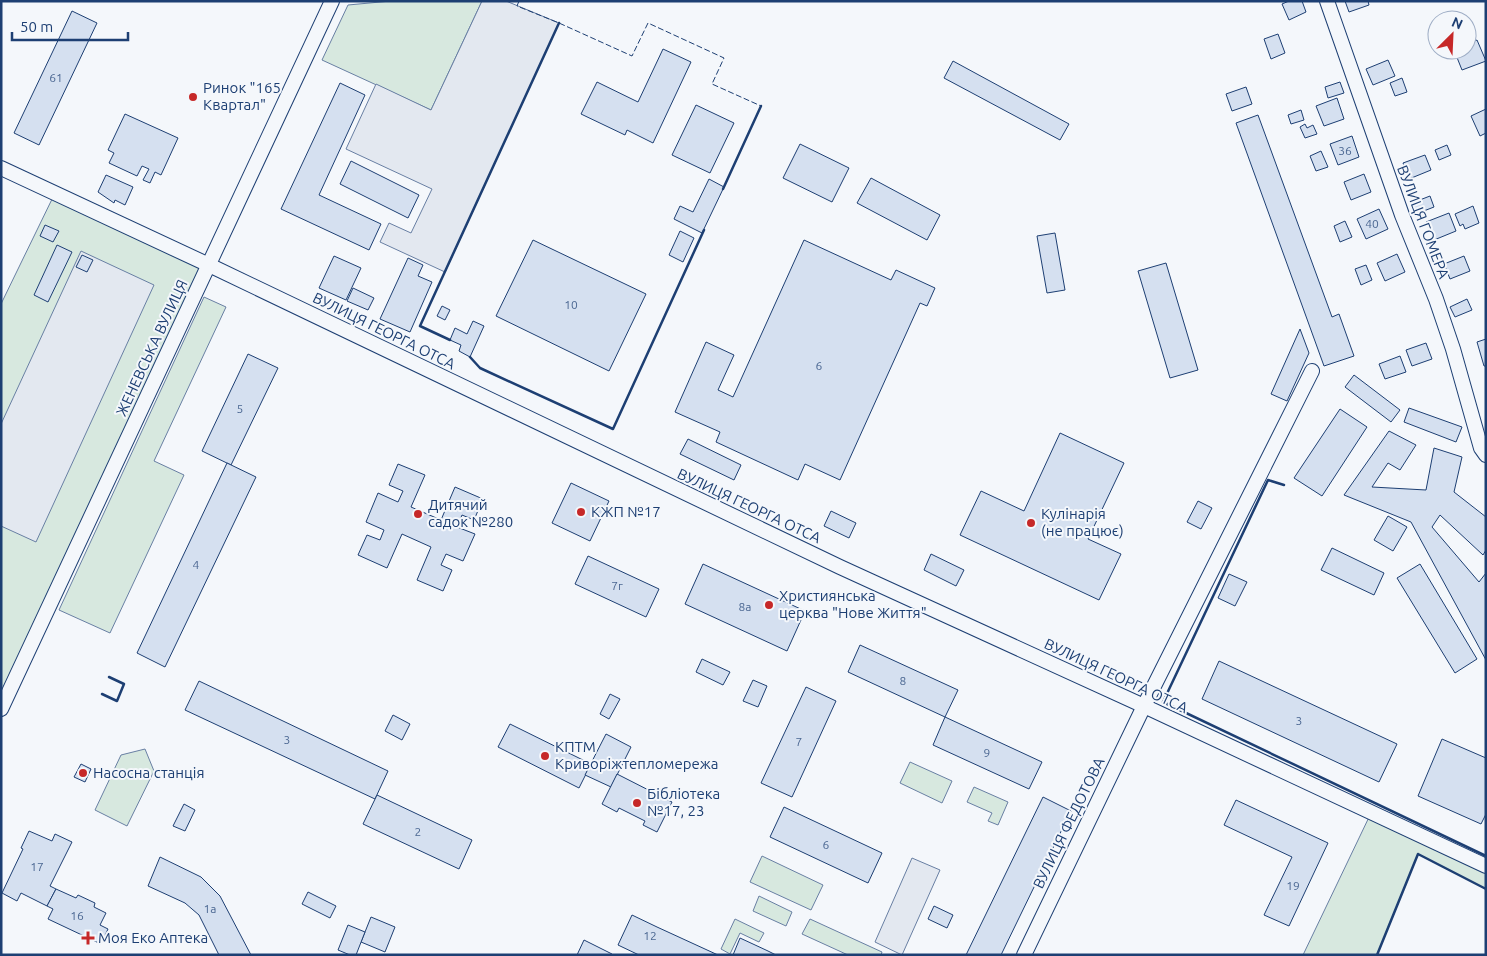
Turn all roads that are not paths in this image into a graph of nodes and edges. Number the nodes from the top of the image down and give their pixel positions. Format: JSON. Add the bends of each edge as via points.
{"nodes":[{"id":1,"x":332,"y":1,"type":"edge"},
{"id":2,"x":1327,"y":1,"type":"edge"},
{"id":3,"x":1,"y":168,"type":"edge"},
{"id":4,"x":209,"y":265,"type":"junction"},
{"id":5,"x":1312,"y":370,"type":"dead end"},
{"id":6,"x":1486,"y":455,"type":"edge"},
{"id":7,"x":1144,"y":706,"type":"junction"},
{"id":8,"x":1,"y":709,"type":"edge"},
{"id":9,"x":1486,"y":866,"type":"edge"},
{"id":10,"x":1024,"y":955,"type":"edge"}],
"edges":[{"from":1,"to":4,"type":"street","name":"ЖЕНЕВСЬКА ВУЛИЦЯ"},
{"from":2,"to":6,"type":"street","name":"ВУЛИЦЯ ГОМЕРА","via":[[1402,215],[1436,299],[1481,448]]},
{"from":3,"to":4,"type":"street","name":"ВУЛИЦЯ ГЕОРГА ОТСА"},
{"from":4,"to":7,"type":"street","name":"ВУЛИЦЯ ГЕОРГА ОТСА","via":[[831,563]]},
{"from":4,"to":8,"type":"street","name":"ЖЕНЕВСЬКА ВУЛИЦЯ"},
{"from":5,"to":7,"type":"street","name":"ВУЛИЦЯ ФЕДОТОВА"},
{"from":7,"to":9,"type":"street","name":"ВУЛИЦЯ ГЕОРГА ОТСА"},
{"from":7,"to":10,"type":"street","name":"ВУЛИЦЯ ФЕДОТОВА"}]}
